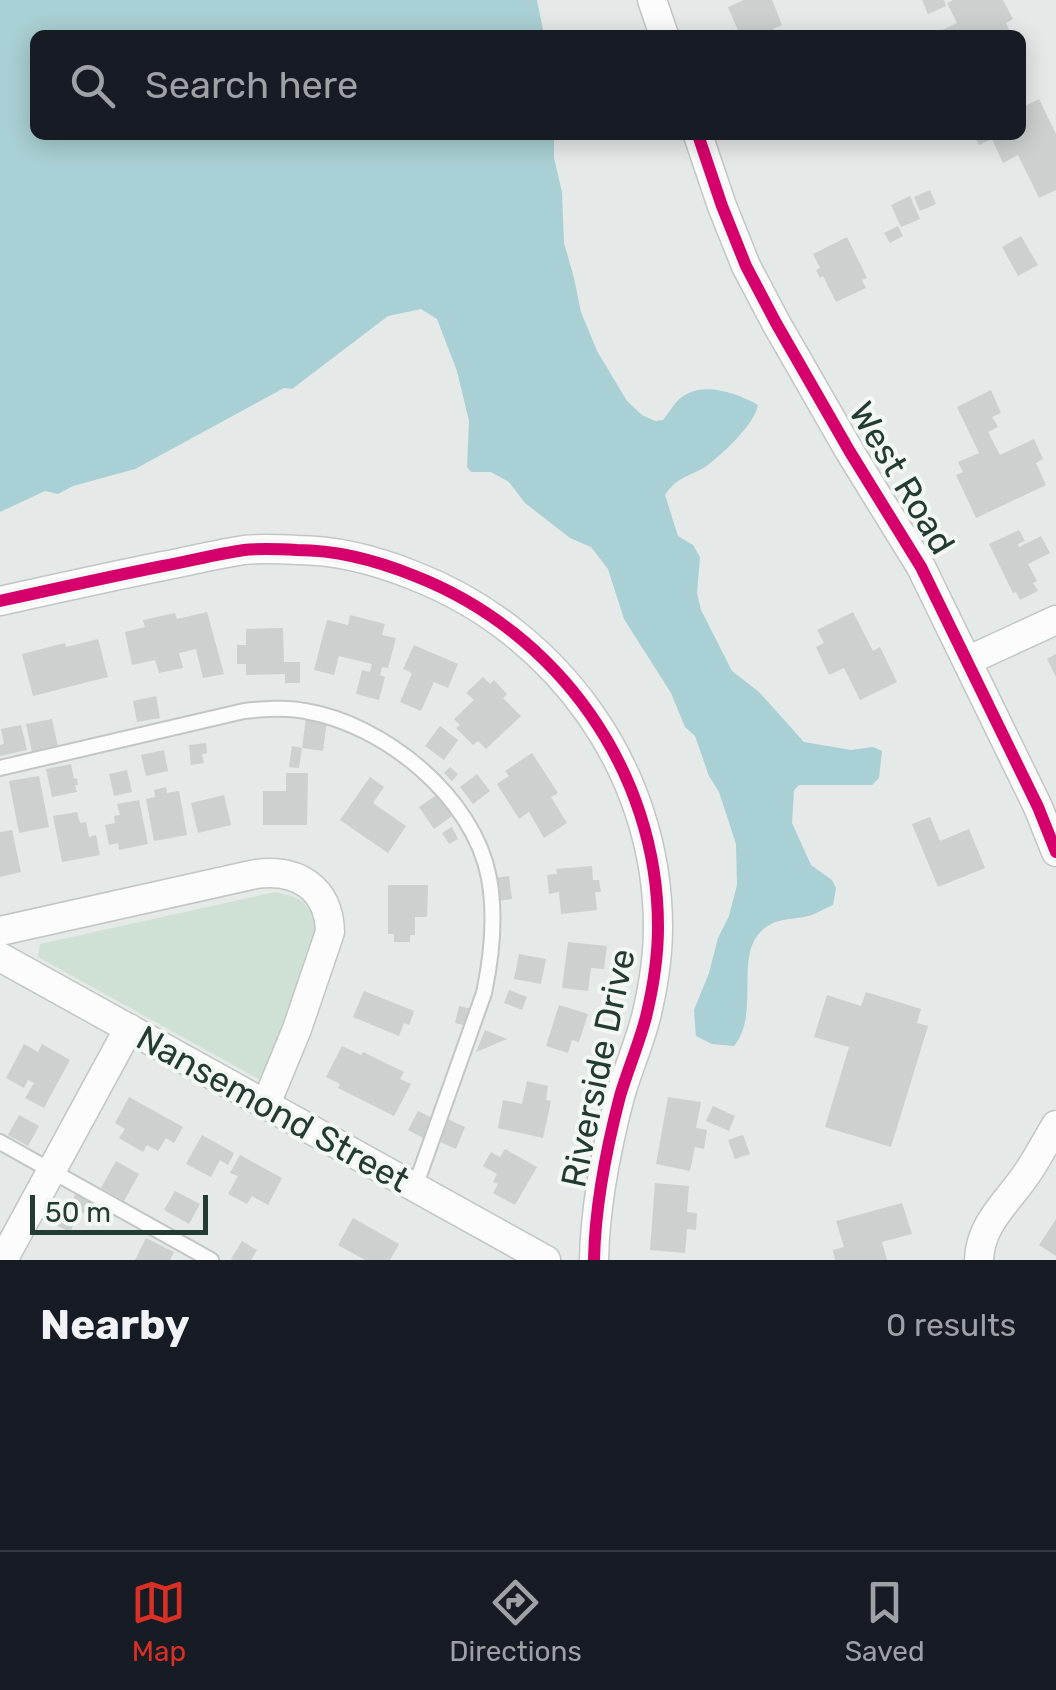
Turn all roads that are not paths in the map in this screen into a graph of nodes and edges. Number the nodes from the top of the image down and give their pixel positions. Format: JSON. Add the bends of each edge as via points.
{"nodes":[{"id":1,"x":652,"y":0,"type":"edge"},
{"id":2,"x":662,"y":30,"type":"edge"},
{"id":3,"x":700,"y":140,"type":"edge"},
{"id":4,"x":0,"y":601,"type":"edge"},
{"id":5,"x":1056,"y":620,"type":"edge"},
{"id":6,"x":967,"y":661,"type":"junction"},
{"id":7,"x":0,"y":768,"type":"edge"},
{"id":8,"x":1056,"y":852,"type":"edge"},
{"id":9,"x":0,"y":932,"type":"edge"},
{"id":10,"x":0,"y":957,"type":"edge"},
{"id":11,"x":129,"y":1028,"type":"junction"},
{"id":12,"x":266,"y":1104,"type":"junction"},
{"id":13,"x":1056,"y":1124,"type":"edge"},
{"id":14,"x":0,"y":1142,"type":"edge"},
{"id":15,"x":52,"y":1170,"type":"junction"},
{"id":16,"x":415,"y":1187,"type":"junction"},
{"id":17,"x":2,"y":1260,"type":"edge"},
{"id":18,"x":211,"y":1260,"type":"edge"},
{"id":19,"x":546,"y":1260,"type":"edge"},
{"id":20,"x":594,"y":1260,"type":"edge"},
{"id":21,"x":980,"y":1260,"type":"edge"}],
"edges":[{"from":1,"to":2,"type":"street"},
{"from":3,"to":6,"type":"street","name":"West Road","via":[[746,266],[921,567]]},
{"from":4,"to":20,"type":"street","name":"Riverside Drive","via":[[248,550],[303,550],[392,566],[436,584],[479,607],[553,667],[615,755],[649,846],[656,887],[654,973],[604,1164]]},
{"from":5,"to":6,"type":"street"},
{"from":6,"to":8,"type":"street","name":"West Road"},
{"from":7,"to":16,"type":"lane","via":[[270,708],[337,719],[424,771],[458,811],[483,857],[493,924],[481,1004]]},
{"from":9,"to":12,"type":"street","via":[[274,871],[310,886],[324,900],[330,932]]},
{"from":10,"to":11,"type":"street","name":"Nansemond Street"},
{"from":11,"to":12,"type":"street","name":"Nansemond Street"},
{"from":11,"to":15,"type":"street"},
{"from":12,"to":16,"type":"street","name":"Nansemond Street"},
{"from":13,"to":21,"type":"street","via":[[986,1230]]},
{"from":14,"to":15,"type":"lane"},
{"from":15,"to":17,"type":"street"},
{"from":15,"to":18,"type":"lane"},
{"from":16,"to":19,"type":"street","name":"Nansemond Street"}]}
